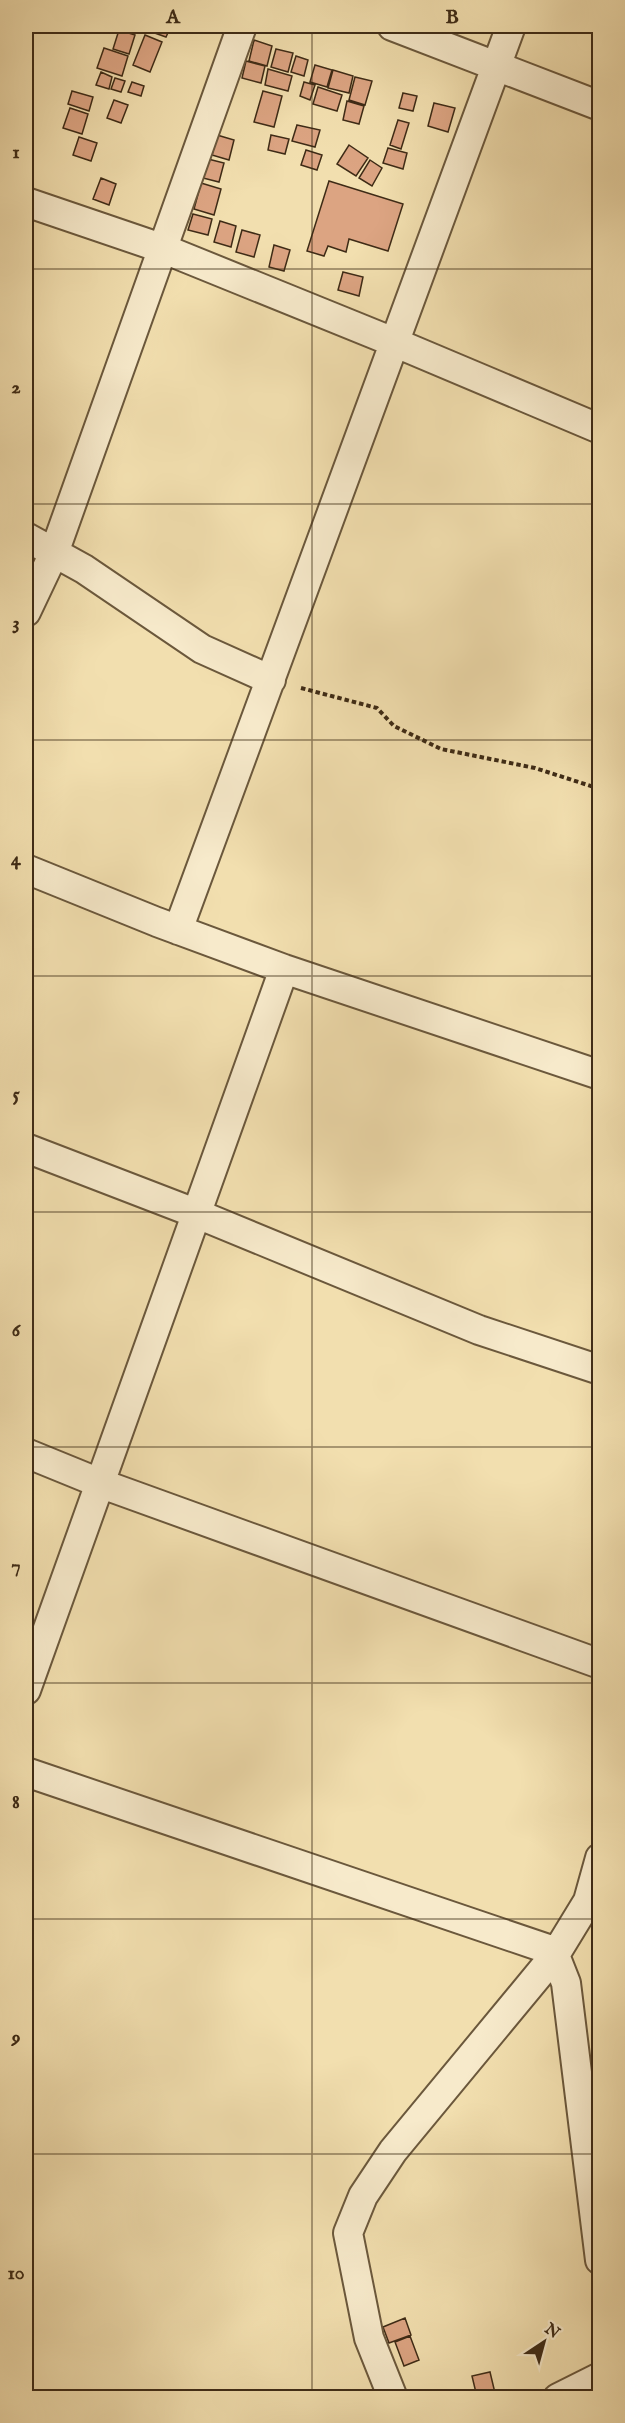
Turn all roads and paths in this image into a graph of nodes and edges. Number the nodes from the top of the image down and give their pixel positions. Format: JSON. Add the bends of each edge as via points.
{"nodes":[{"id":1,"x":242,"y":26,"type":"edge"},
{"id":2,"x":392,"y":26,"type":"edge"},
{"id":3,"x":511,"y":26,"type":"edge"},
{"id":4,"x":496,"y":67,"type":"junction"},
{"id":5,"x":600,"y":106,"type":"edge"},
{"id":6,"x":26,"y":202,"type":"edge"},
{"id":7,"x":164,"y":249,"type":"junction"},
{"id":8,"x":396,"y":342,"type":"junction"},
{"id":9,"x":600,"y":429,"type":"edge"},
{"id":10,"x":26,"y":537,"type":"edge"},
{"id":11,"x":54,"y":554,"type":"junction"},
{"id":12,"x":26,"y":612,"type":"edge"},
{"id":13,"x":271,"y":680,"type":"junction"},
{"id":14,"x":600,"y":789,"type":"edge"},
{"id":15,"x":26,"y":869,"type":"edge"},
{"id":16,"x":178,"y":930,"type":"junction"},
{"id":17,"x":284,"y":969,"type":"junction"},
{"id":18,"x":600,"y":1075,"type":"edge"},
{"id":19,"x":26,"y":1148,"type":"edge"},
{"id":20,"x":195,"y":1213,"type":"junction"},
{"id":21,"x":600,"y":1370,"type":"edge"},
{"id":22,"x":26,"y":1453,"type":"edge"},
{"id":23,"x":102,"y":1484,"type":"junction"},
{"id":24,"x":600,"y":1664,"type":"edge"},
{"id":25,"x":26,"y":1690,"type":"edge"},
{"id":26,"x":26,"y":1773,"type":"edge"},
{"id":27,"x":600,"y":1858,"type":"edge"},
{"id":28,"x":594,"y":1901,"type":"edge"},
{"id":29,"x":555,"y":1955,"type":"junction"},
{"id":30,"x":600,"y":2260,"type":"edge"},
{"id":31,"x":600,"y":2377,"type":"edge"},
{"id":32,"x":393,"y":2397,"type":"edge"},
{"id":33,"x":558,"y":2397,"type":"edge"}],
"edges":[{"from":1,"to":7,"type":"street"},
{"from":2,"to":4,"type":"street"},
{"from":3,"to":4,"type":"street"},
{"from":4,"to":5,"type":"street"},
{"from":4,"to":8,"type":"street"},
{"from":6,"to":7,"type":"street"},
{"from":7,"to":8,"type":"street"},
{"from":7,"to":11,"type":"street"},
{"from":8,"to":9,"type":"street"},
{"from":8,"to":13,"type":"street"},
{"from":10,"to":11,"type":"street"},
{"from":11,"to":12,"type":"street"},
{"from":11,"to":13,"type":"street","via":[[84,569],[202,649]]},
{"from":13,"to":14,"type":"path","via":[[376,708],[394,726],[441,749],[536,768]]},
{"from":13,"to":16,"type":"street"},
{"from":15,"to":16,"type":"street"},
{"from":16,"to":17,"type":"street"},
{"from":17,"to":18,"type":"street"},
{"from":17,"to":20,"type":"street"},
{"from":19,"to":20,"type":"street"},
{"from":20,"to":21,"type":"street","via":[[479,1330]]},
{"from":20,"to":23,"type":"street"},
{"from":22,"to":23,"type":"street"},
{"from":23,"to":24,"type":"street"},
{"from":23,"to":25,"type":"street"},
{"from":26,"to":29,"type":"street","via":[[548,1949]]},
{"from":27,"to":28,"type":"street"},
{"from":28,"to":29,"type":"street"},
{"from":29,"to":30,"type":"street","via":[[566,1983]]},
{"from":29,"to":32,"type":"street","via":[[393,2151],[363,2196],[348,2233],[369,2338]]},
{"from":31,"to":33,"type":"street"}]}
